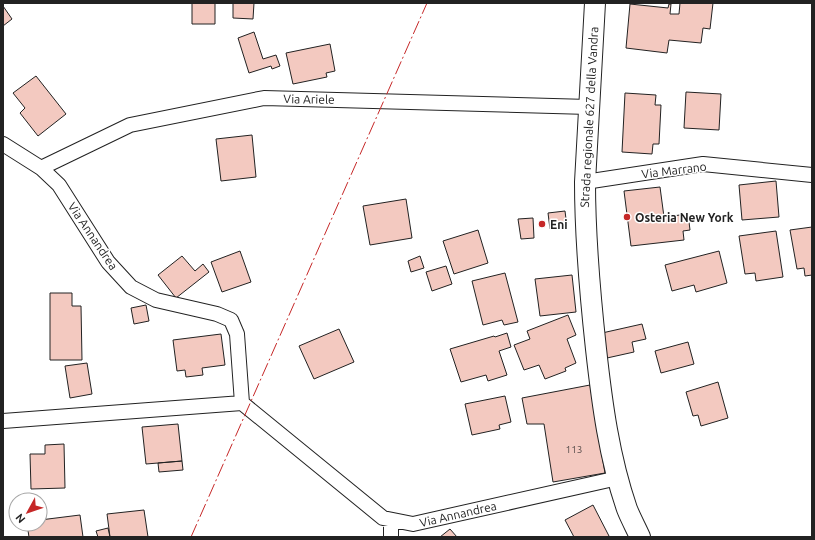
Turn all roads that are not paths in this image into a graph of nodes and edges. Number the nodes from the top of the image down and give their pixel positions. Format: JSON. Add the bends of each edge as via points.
{"nodes":[{"id":1,"x":595,"y":3,"type":"edge"},
{"id":2,"x":589,"y":107,"type":"junction"},
{"id":3,"x":3,"y":144,"type":"edge"},
{"id":4,"x":41,"y":168,"type":"junction"},
{"id":5,"x":812,"y":175,"type":"edge"},
{"id":6,"x":585,"y":182,"type":"junction"},
{"id":7,"x":242,"y":403,"type":"junction"},
{"id":8,"x":3,"y":421,"type":"edge"},
{"id":9,"x":618,"y":478,"type":"junction"},
{"id":10,"x":391,"y":520,"type":"junction"},
{"id":11,"x":391,"y":537,"type":"edge"},
{"id":12,"x":640,"y":537,"type":"edge"}],
"edges":[{"from":1,"to":2,"type":"main road","name":"Strada regionale 627 della Vandra"},
{"from":2,"to":4,"type":"street","name":"Via Ariele","via":[[264,98],[130,125]]},
{"from":2,"to":6,"type":"main road","name":"Strada regionale 627 della Vandra"},
{"from":3,"to":4,"type":"street"},
{"from":4,"to":7,"type":"street","name":"Via Annandrea","via":[[59,185],[108,262],[131,287],[156,300],[217,314],[231,320],[237,334]]},
{"from":5,"to":6,"type":"street","name":"Via Marrano","via":[[703,164]]},
{"from":6,"to":9,"type":"main road","name":"Strada regionale 627 della Vandra","via":[[591,309],[602,403]]},
{"from":7,"to":8,"type":"street"},
{"from":7,"to":10,"type":"street","name":"Via Annandrea","via":[[383,518]]},
{"from":9,"to":10,"type":"street","name":"Via Annandrea","via":[[413,524]]},
{"from":9,"to":12,"type":"main road","name":"Strada regionale 627 della Vandra","via":[[628,511]]},
{"from":10,"to":11,"type":"street"}]}
